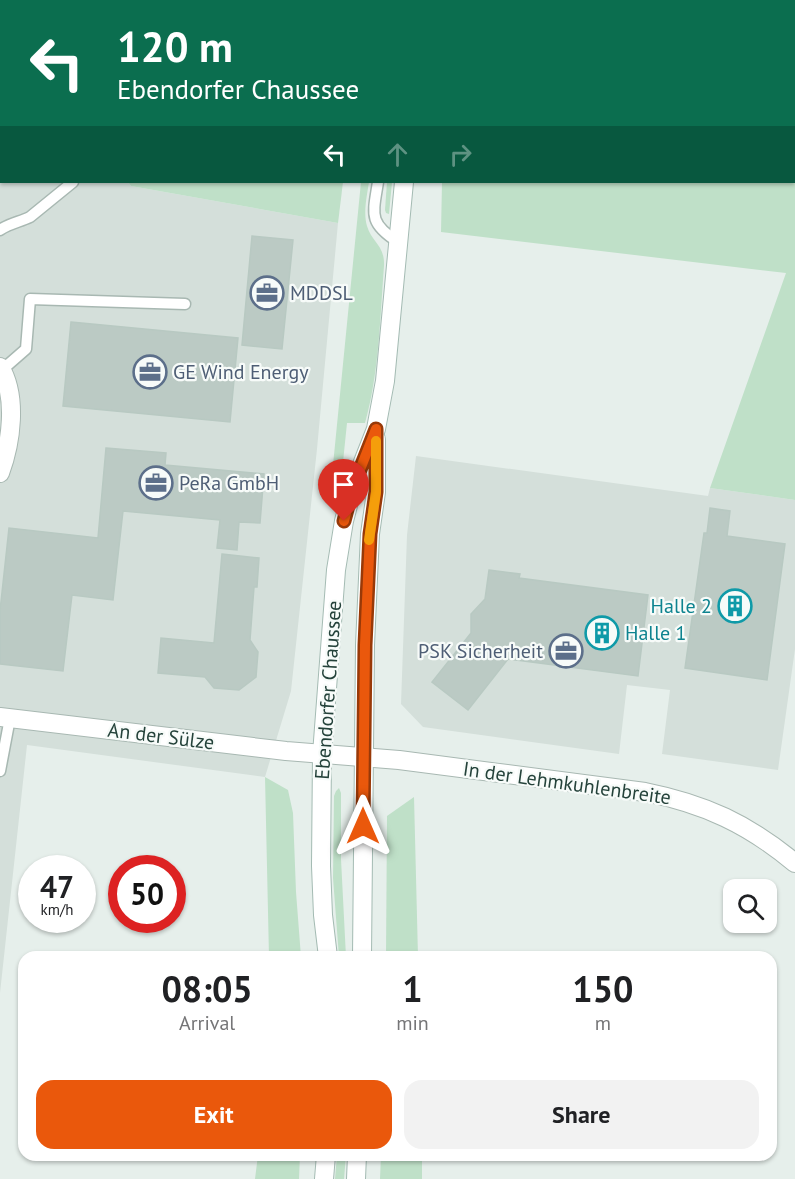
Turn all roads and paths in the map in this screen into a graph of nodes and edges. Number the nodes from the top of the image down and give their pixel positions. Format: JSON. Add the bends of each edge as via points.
{"nodes":[{"id":1,"x":72,"y":183,"type":"edge"},
{"id":2,"x":378,"y":183,"type":"edge"},
{"id":3,"x":404,"y":183,"type":"edge"},
{"id":4,"x":0,"y":230,"type":"edge"},
{"id":5,"x":398,"y":242,"type":"junction"},
{"id":6,"x":185,"y":304,"type":"dead end"},
{"id":7,"x":1,"y":369,"type":"edge"},
{"id":8,"x":376,"y":429,"type":"junction"},
{"id":9,"x":0,"y":473,"type":"edge"},
{"id":10,"x":5,"y":717,"type":"edge"},
{"id":11,"x":322,"y":754,"type":"junction"},
{"id":12,"x":363,"y":757,"type":"junction"},
{"id":13,"x":0,"y":771,"type":"edge"},
{"id":14,"x":795,"y":863,"type":"edge"},
{"id":15,"x":327,"y":951,"type":"edge"},
{"id":16,"x":362,"y":951,"type":"edge"},
{"id":17,"x":326,"y":1161,"type":"edge"},
{"id":18,"x":357,"y":1161,"type":"edge"},
{"id":19,"x":324,"y":1179,"type":"edge"},
{"id":20,"x":356,"y":1179,"type":"edge"}],
"edges":[{"from":1,"to":4,"type":"lane","via":[[30,217]]},
{"from":2,"to":5,"type":"lane","via":[[374,210],[377,223]]},
{"from":3,"to":5,"type":"main road","name":"Ebendorfer Chaussee"},
{"from":5,"to":8,"type":"main road","name":"Ebendorfer Chaussee","via":[[385,381]]},
{"from":6,"to":7,"type":"lane","via":[[30,299],[27,349]]},
{"from":7,"to":9,"type":"main road","via":[[10,397],[10,427]]},
{"from":8,"to":11,"type":"main road","name":"Ebendorfer Chaussee","via":[[344,521],[336,570]]},
{"from":8,"to":12,"type":"main road","name":"Ebendorfer Chaussee"},
{"from":10,"to":11,"type":"main road","name":"An der Sülze"},
{"from":10,"to":13,"type":"lane"},
{"from":11,"to":12,"type":"main road","name":"In der Lehmkuhlenbreite"},
{"from":11,"to":15,"type":"main road","name":"Ebendorfer Chaussee","via":[[321,866]]},
{"from":12,"to":14,"type":"main road","name":"In der Lehmkuhlenbreite","via":[[611,786],[675,798],[701,806],[758,835]]},
{"from":12,"to":16,"type":"main road","name":"Ebendorfer Chaussee"},
{"from":17,"to":19,"type":"main road"},
{"from":18,"to":20,"type":"main road"}]}
